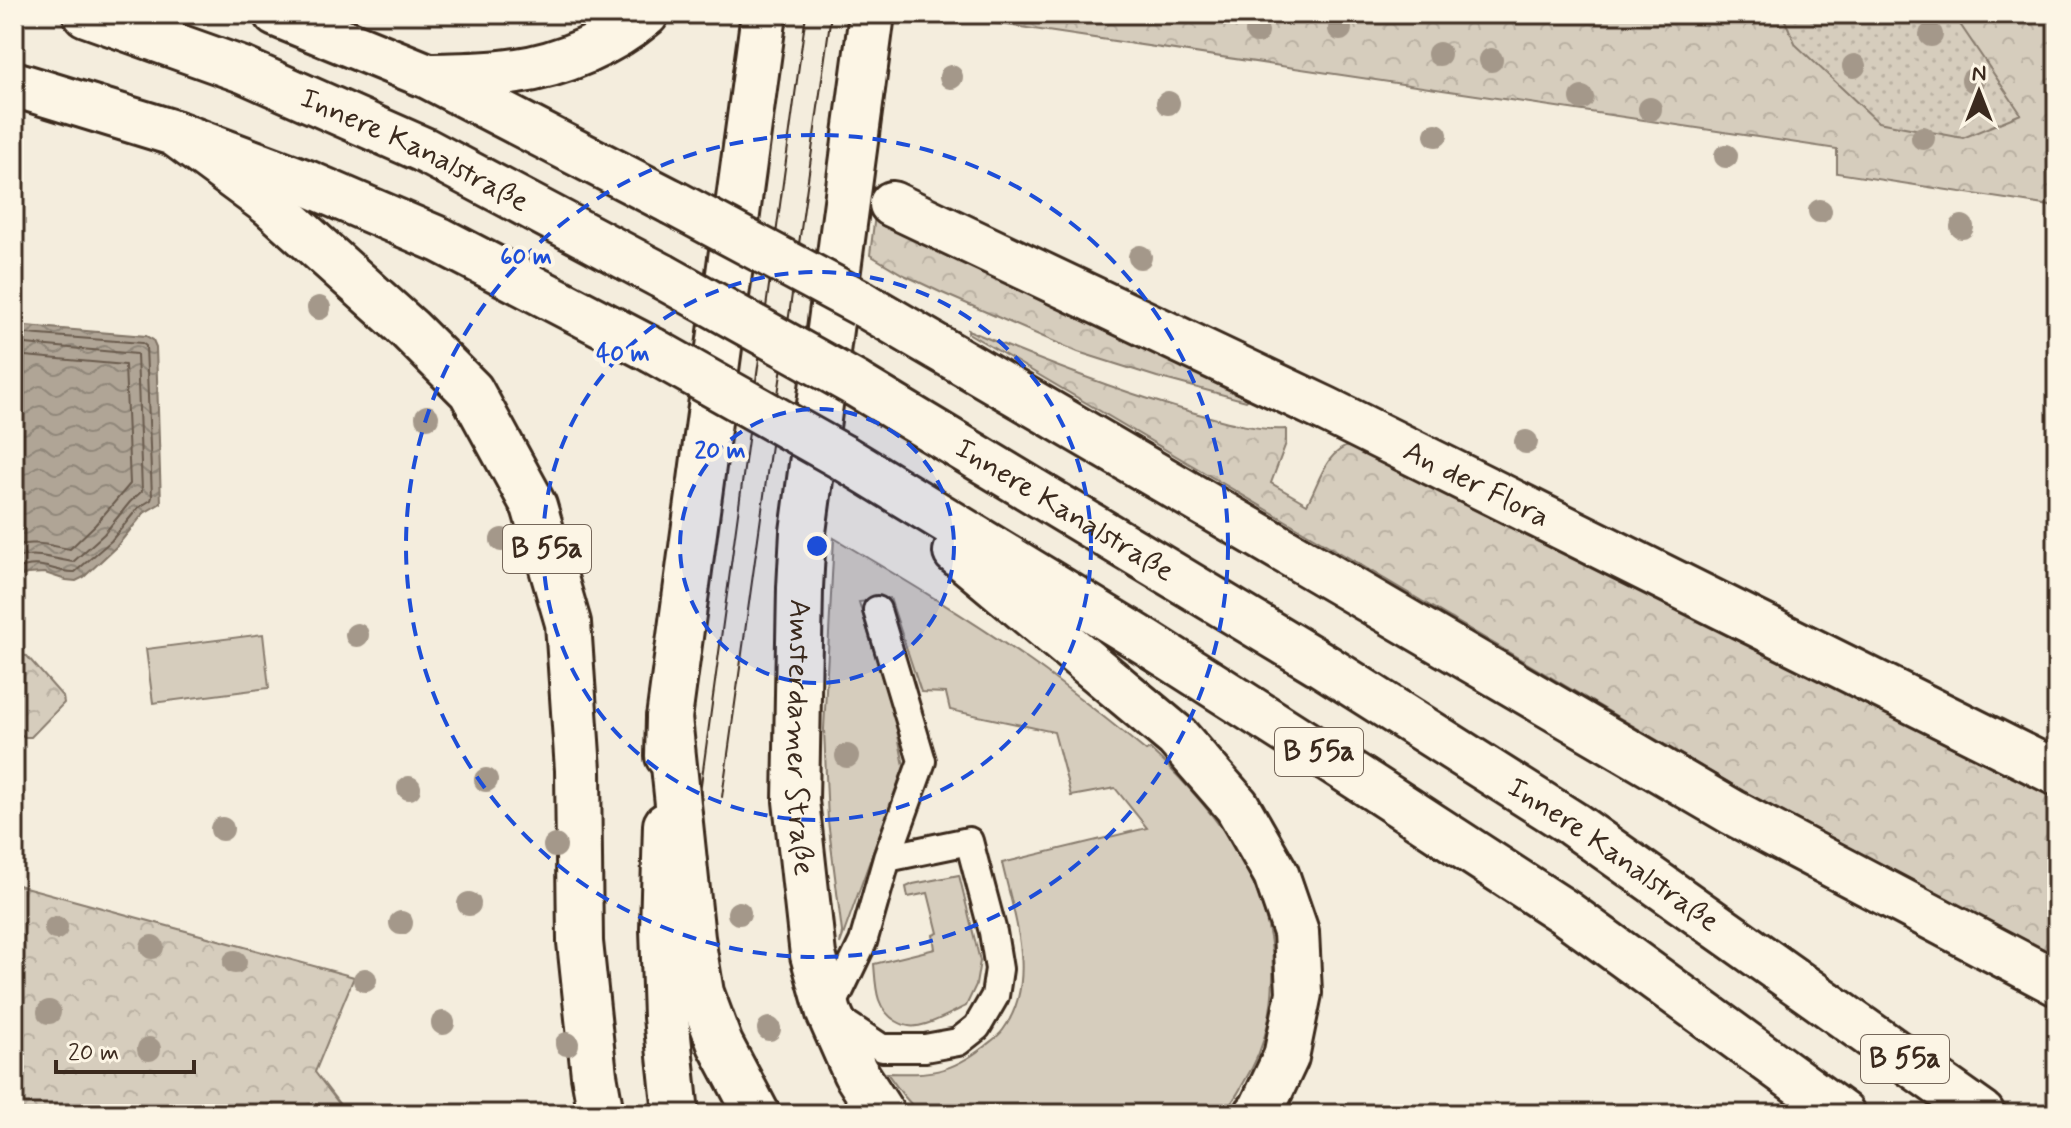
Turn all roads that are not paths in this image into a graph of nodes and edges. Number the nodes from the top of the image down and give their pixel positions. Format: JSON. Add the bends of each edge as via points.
{"nodes":[{"id":1,"x":86,"y":14,"type":"edge"},
{"id":2,"x":276,"y":14,"type":"edge"},
{"id":3,"x":646,"y":14,"type":"edge"},
{"id":4,"x":764,"y":14,"type":"edge"},
{"id":5,"x":872,"y":14,"type":"edge"},
{"id":6,"x":428,"y":76,"type":"junction"},
{"id":7,"x":14,"y":84,"type":"edge"},
{"id":8,"x":174,"y":133,"type":"junction"},
{"id":9,"x":892,"y":204,"type":"dead end"},
{"id":10,"x":844,"y":458,"type":"junction"},
{"id":11,"x":877,"y":610,"type":"dead end"},
{"id":12,"x":669,"y":718,"type":"junction"},
{"id":13,"x":2057,"y":773,"type":"edge"},
{"id":14,"x":887,"y":858,"type":"junction"},
{"id":15,"x":2057,"y":983,"type":"edge"},
{"id":16,"x":829,"y":1013,"type":"junction"},
{"id":17,"x":601,"y":1114,"type":"edge"},
{"id":18,"x":676,"y":1114,"type":"edge"},
{"id":19,"x":757,"y":1114,"type":"edge"},
{"id":20,"x":882,"y":1114,"type":"edge"},
{"id":21,"x":1257,"y":1114,"type":"edge"},
{"id":22,"x":1842,"y":1114,"type":"edge"},
{"id":23,"x":1982,"y":1114,"type":"edge"}],
"edges":[{"from":1,"to":23,"type":"main road","name":"Innere Kanalstraße","number":"B 55a","bridge":true,"via":[[243,70],[424,150],[854,383],[1319,663],[1573,824]]},
{"from":2,"to":6,"type":"main road"},
{"from":3,"to":6,"type":"main road","via":[[603,42],[557,61],[518,71]]},
{"from":4,"to":12,"type":"main road"},
{"from":5,"to":16,"type":"main road","name":"Amsterdamer Straße","via":[[800,588],[796,801],[813,955]]},
{"from":6,"to":15,"type":"main road","bridge":true,"via":[[863,304],[1732,812]]},
{"from":7,"to":8,"type":"main road","number":"B 55a"},
{"from":8,"to":10,"type":"main road","number":"B 55a","bridge":true,"via":[[440,240]]},
{"from":8,"to":17,"type":"main road","number":"B 55a","via":[[270,204],[471,391],[534,506],[568,623],[578,770],[580,942]]},
{"from":9,"to":13,"type":"main road","name":"An der Flora","via":[[1327,410]]},
{"from":10,"to":21,"type":"main road","via":[[1177,737],[1237,806],[1276,874],[1296,932],[1299,993],[1286,1057]]},
{"from":10,"to":22,"type":"main road","number":"B 55a","via":[[1146,642],[1566,913]]},
{"from":11,"to":14,"type":"lane","via":[[922,761]]},
{"from":12,"to":18,"type":"main road","via":[[663,929]]},
{"from":12,"to":19,"type":"main road","via":[[701,993],[720,1044]]},
{"from":14,"to":16,"type":"lane","via":[[863,942]]},
{"from":14,"to":16,"type":"lane","via":[[969,841],[993,932],[999,969],[995,996],[977,1027],[958,1042],[925,1048],[882,1048]]},
{"from":16,"to":20,"type":"main road","name":"Amsterdamer Straße","via":[[855,1072]]}]}
